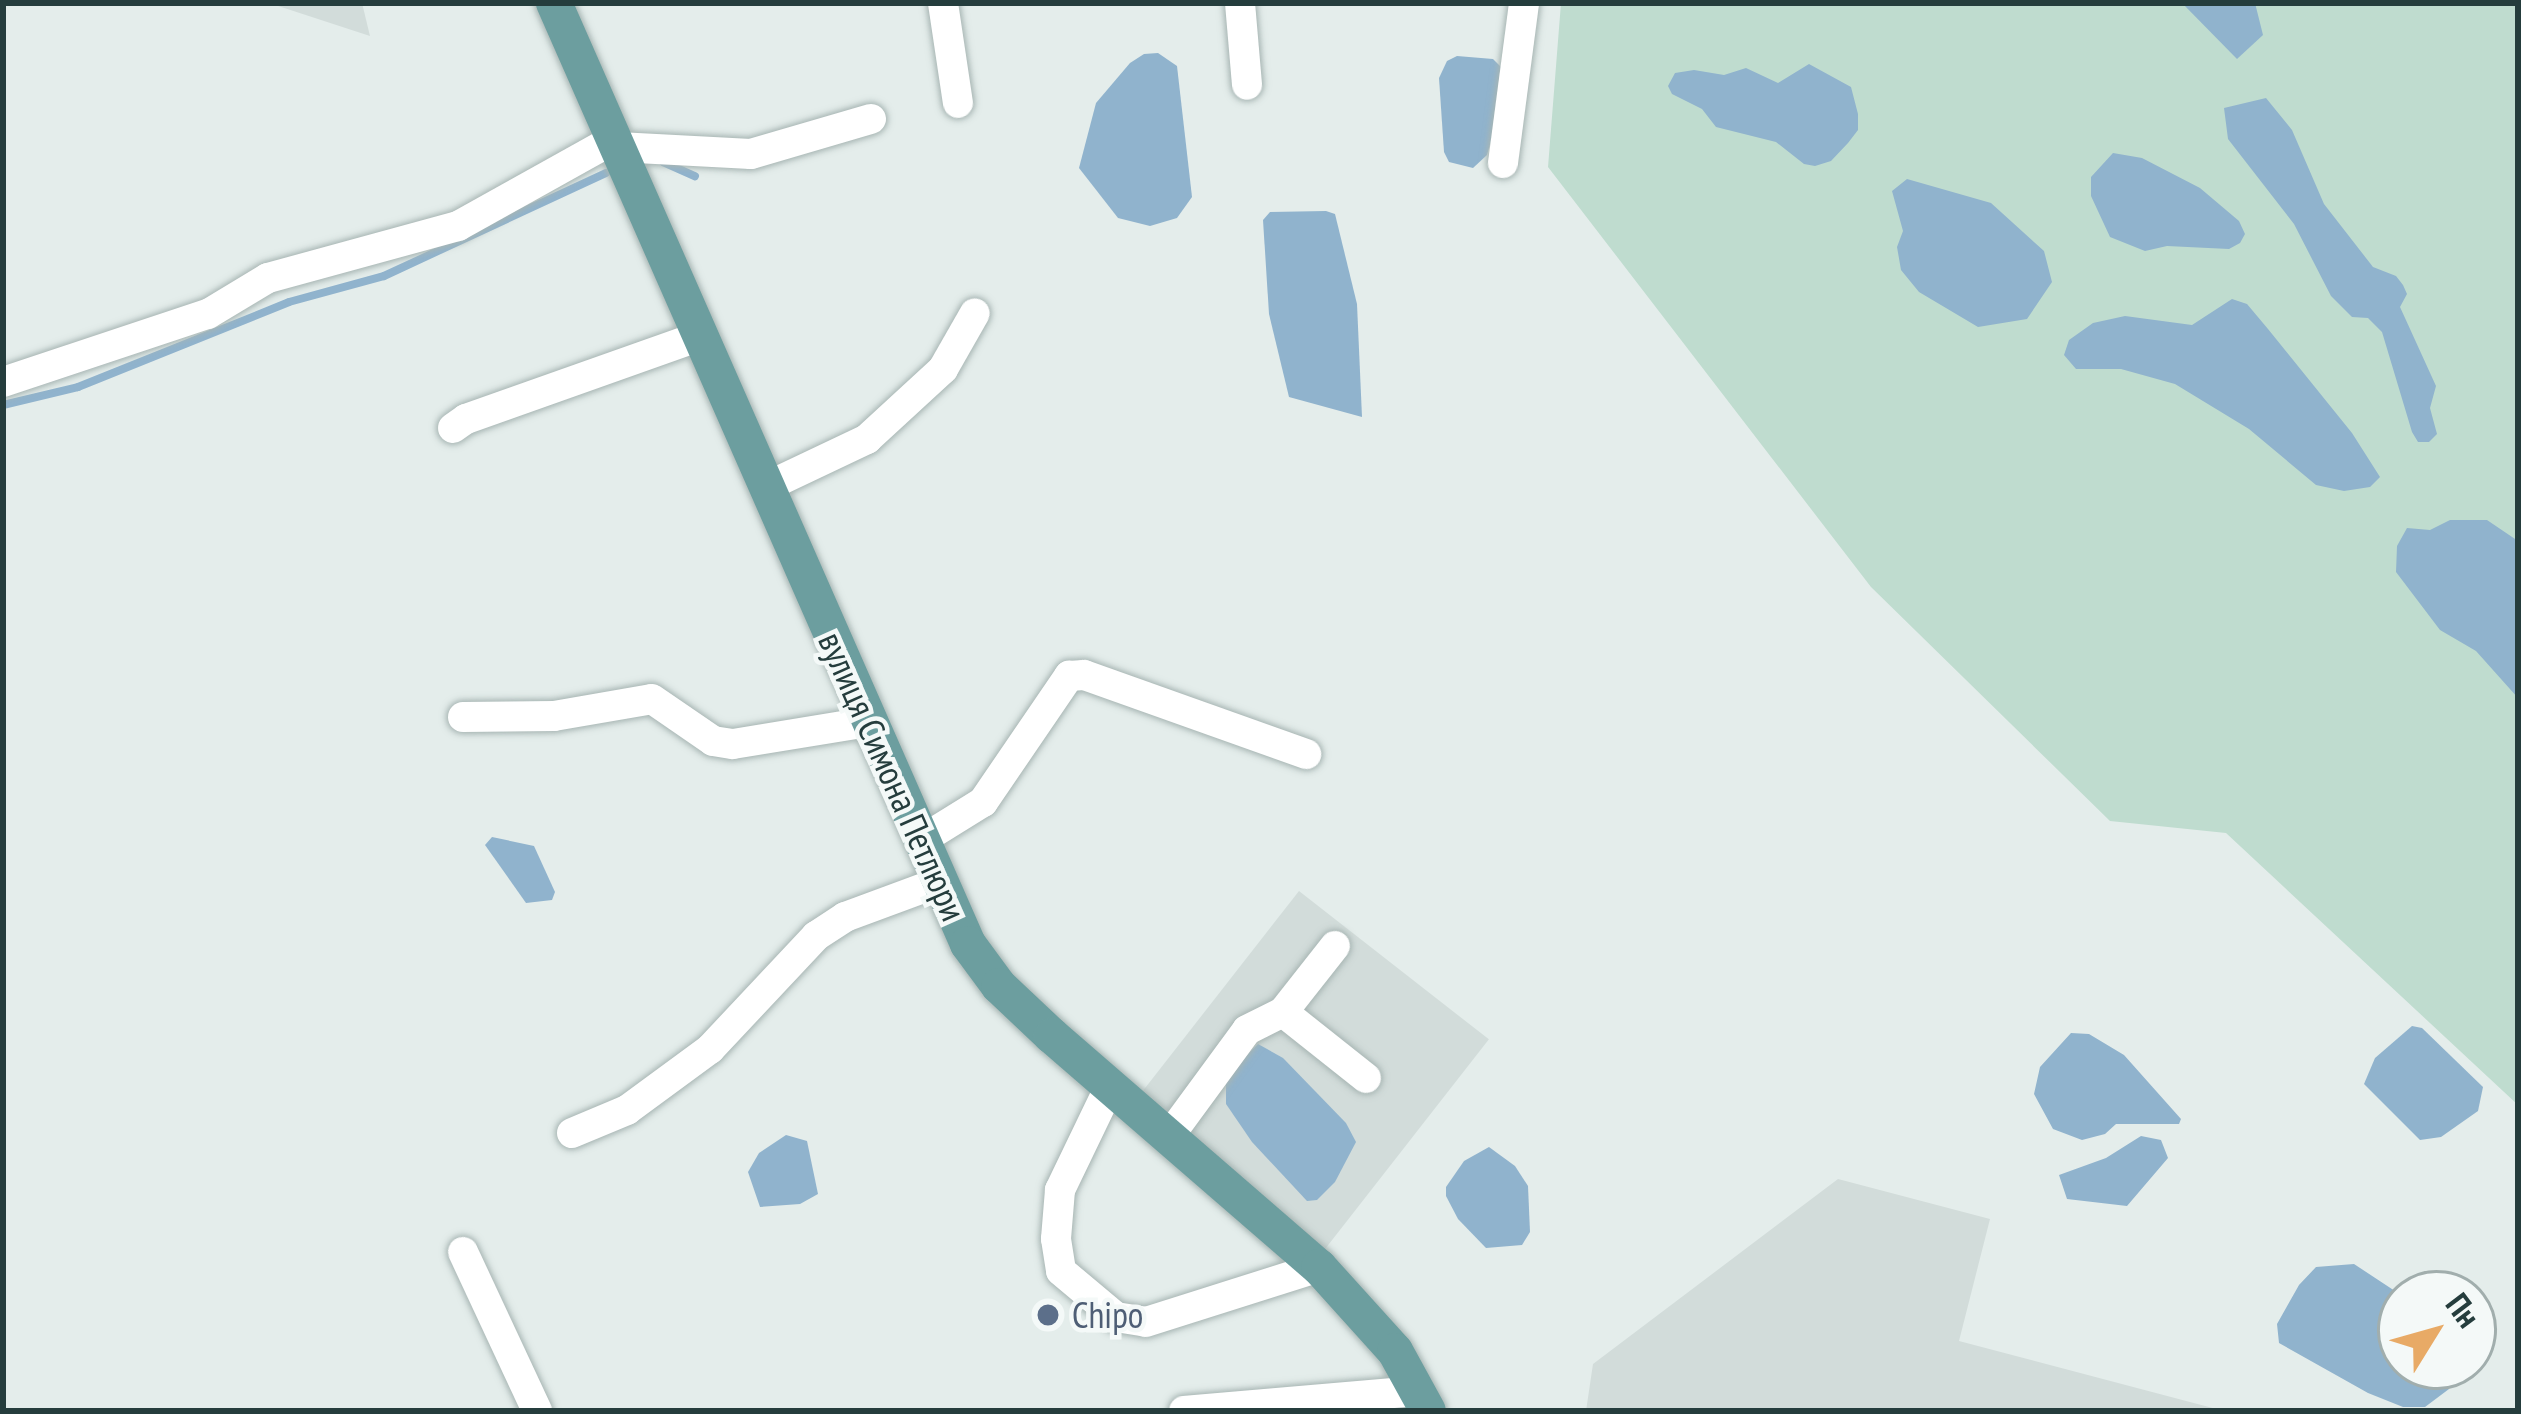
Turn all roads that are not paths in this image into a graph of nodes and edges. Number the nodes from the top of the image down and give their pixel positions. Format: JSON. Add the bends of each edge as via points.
{"nodes":[{"id":1,"x":554,"y":3,"type":"edge"},
{"id":2,"x":943,"y":3,"type":"edge"},
{"id":3,"x":1240,"y":3,"type":"edge"},
{"id":4,"x":1524,"y":3,"type":"edge"},
{"id":5,"x":1247,"y":85,"type":"dead end"},
{"id":6,"x":958,"y":103,"type":"dead end"},
{"id":7,"x":871,"y":119,"type":"dead end"},
{"id":8,"x":616,"y":143,"type":"junction"},
{"id":9,"x":1503,"y":163,"type":"dead end"},
{"id":10,"x":975,"y":314,"type":"dead end"},
{"id":11,"x":700,"y":336,"type":"junction"},
{"id":12,"x":3,"y":382,"type":"edge"},
{"id":13,"x":453,"y":428,"type":"dead end"},
{"id":14,"x":766,"y":487,"type":"junction"},
{"id":15,"x":463,"y":717,"type":"dead end"},
{"id":16,"x":868,"y":722,"type":"junction"},
{"id":17,"x":1306,"y":754,"type":"dead end"},
{"id":18,"x":920,"y":841,"type":"junction"},
{"id":19,"x":937,"y":884,"type":"junction"},
{"id":20,"x":1335,"y":946,"type":"dead end"},
{"id":21,"x":1283,"y":1012,"type":"junction"},
{"id":22,"x":1366,"y":1078,"type":"dead end"},
{"id":23,"x":1111,"y":1084,"type":"junction"},
{"id":24,"x":572,"y":1133,"type":"dead end"},
{"id":25,"x":1170,"y":1135,"type":"junction"},
{"id":26,"x":463,"y":1252,"type":"dead end"},
{"id":27,"x":1318,"y":1267,"type":"junction"},
{"id":28,"x":1424,"y":1401,"type":"edge"},
{"id":29,"x":537,"y":1411,"type":"edge"},
{"id":30,"x":1184,"y":1411,"type":"edge"}],
"edges":[{"from":1,"to":8,"type":"main road","name":"вулиця Симона Петлюри"},
{"from":2,"to":6,"type":"street"},
{"from":3,"to":5,"type":"street"},
{"from":4,"to":9,"type":"street"},
{"from":7,"to":8,"type":"street","via":[[751,154]]},
{"from":8,"to":11,"type":"main road","name":"вулиця Симона Петлюри"},
{"from":8,"to":12,"type":"street","via":[[458,226],[268,278],[208,314]]},
{"from":10,"to":14,"type":"street","via":[[943,369],[867,439]]},
{"from":11,"to":13,"type":"street"},
{"from":11,"to":14,"type":"main road","name":"вулиця Симона Петлюри"},
{"from":14,"to":16,"type":"main road","name":"вулиця Симона Петлюри"},
{"from":15,"to":16,"type":"street","via":[[554,716],[652,699],[713,741],[733,744]]},
{"from":16,"to":18,"type":"main road","name":"вулиця Симона Петлюри"},
{"from":17,"to":18,"type":"street","via":[[1070,676],[982,802]]},
{"from":18,"to":19,"type":"main road","name":"вулиця Симона Петлюри"},
{"from":19,"to":23,"type":"main road","name":"вулиця Симона Петлюри","via":[[999,986]]},
{"from":19,"to":24,"type":"street","via":[[845,917],[816,936],[710,1049],[626,1110]]},
{"from":20,"to":21,"type":"street"},
{"from":21,"to":22,"type":"street"},
{"from":21,"to":25,"type":"street","via":[[1247,1030]]},
{"from":23,"to":25,"type":"main road","name":"вулиця Симона Петлюри"},
{"from":23,"to":27,"type":"street","via":[[1060,1190],[1061,1270],[1116,1316],[1146,1322]]},
{"from":25,"to":27,"type":"main road","name":"вулиця Симона Петлюри"},
{"from":26,"to":29,"type":"street"},
{"from":27,"to":28,"type":"main road","name":"вулиця Симона Петлюри","via":[[1395,1352]]},
{"from":28,"to":30,"type":"street"}]}
